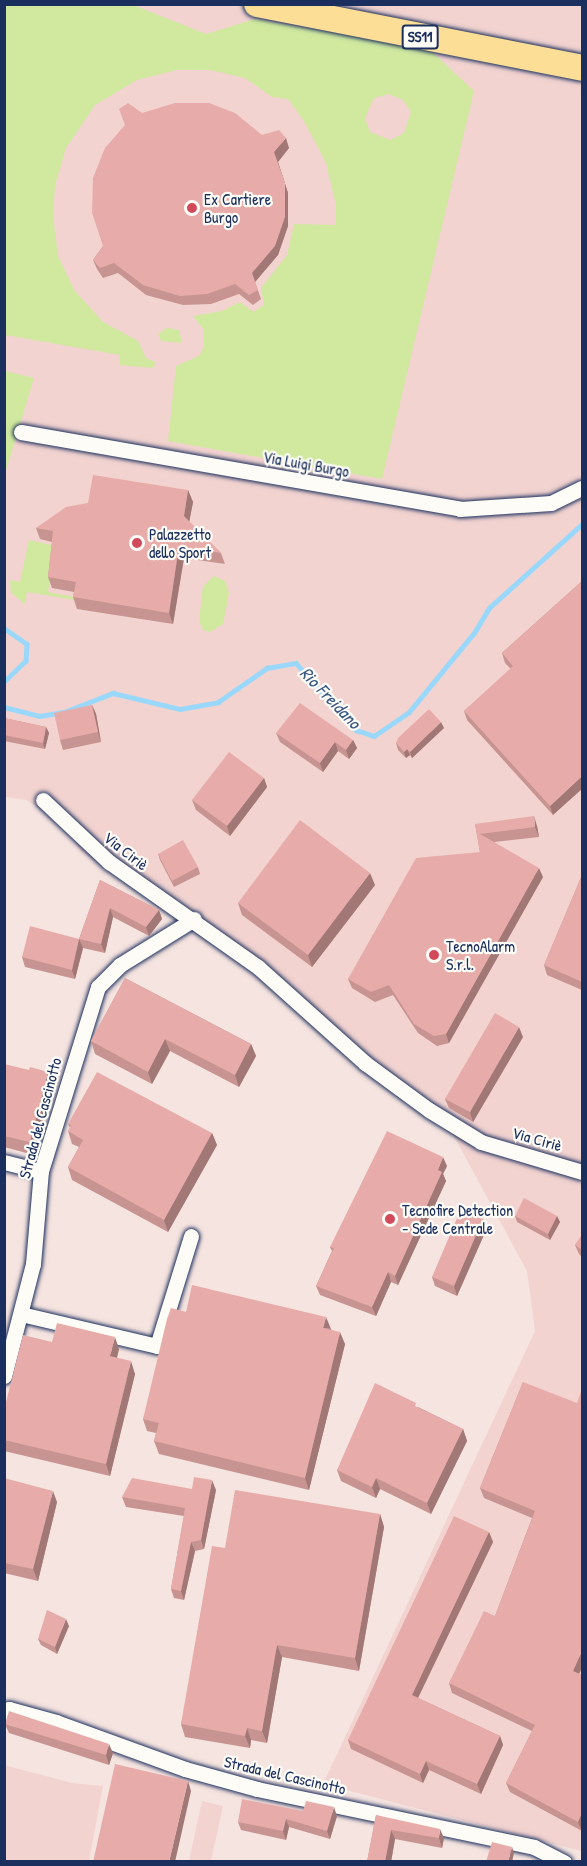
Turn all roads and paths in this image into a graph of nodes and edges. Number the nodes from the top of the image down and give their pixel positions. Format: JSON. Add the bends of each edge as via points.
{"nodes":[{"id":1,"x":257,"y":4,"type":"edge"},
{"id":2,"x":340,"y":4,"type":"edge"},
{"id":3,"x":582,"y":52,"type":"edge"},
{"id":4,"x":582,"y":68,"type":"edge"},
{"id":5,"x":21,"y":432,"type":"dead end"},
{"id":6,"x":582,"y":488,"type":"edge"},
{"id":7,"x":43,"y":800,"type":"dead end"},
{"id":8,"x":194,"y":920,"type":"junction"},
{"id":9,"x":4,"y":1162,"type":"edge"},
{"id":10,"x":41,"y":1171,"type":"junction"},
{"id":11,"x":582,"y":1172,"type":"edge"},
{"id":12,"x":191,"y":1236,"type":"dead end"},
{"id":13,"x":21,"y":1314,"type":"junction"},
{"id":14,"x":4,"y":1376,"type":"edge"},
{"id":15,"x":4,"y":1714,"type":"edge"},
{"id":16,"x":564,"y":1862,"type":"edge"}],
"edges":[{"from":1,"to":4,"type":"highway","number":"SS11"},
{"from":2,"to":3,"type":"highway","number":"SS11"},
{"from":5,"to":6,"type":"street","name":"Via Luigi Burgo","via":[[459,509],[551,503]]},
{"from":7,"to":8,"type":"street","name":"Via Ciriè","via":[[109,862],[180,915]]},
{"from":8,"to":10,"type":"street","name":"Strada del Cascinotto","via":[[120,965],[98,987]]},
{"from":8,"to":11,"type":"street","name":"Via Ciriè","via":[[258,968],[365,1064],[481,1142]]},
{"from":9,"to":10,"type":"street"},
{"from":10,"to":13,"type":"street","name":"Strada del Cascinotto","via":[[33,1264]]},
{"from":12,"to":13,"type":"street","via":[[157,1346]]},
{"from":13,"to":14,"type":"street","name":"Strada del Cascinotto"},
{"from":15,"to":16,"type":"street","name":"Strada del Cascinotto","via":[[9,1709],[56,1722],[185,1769],[247,1786],[534,1847]]}]}
